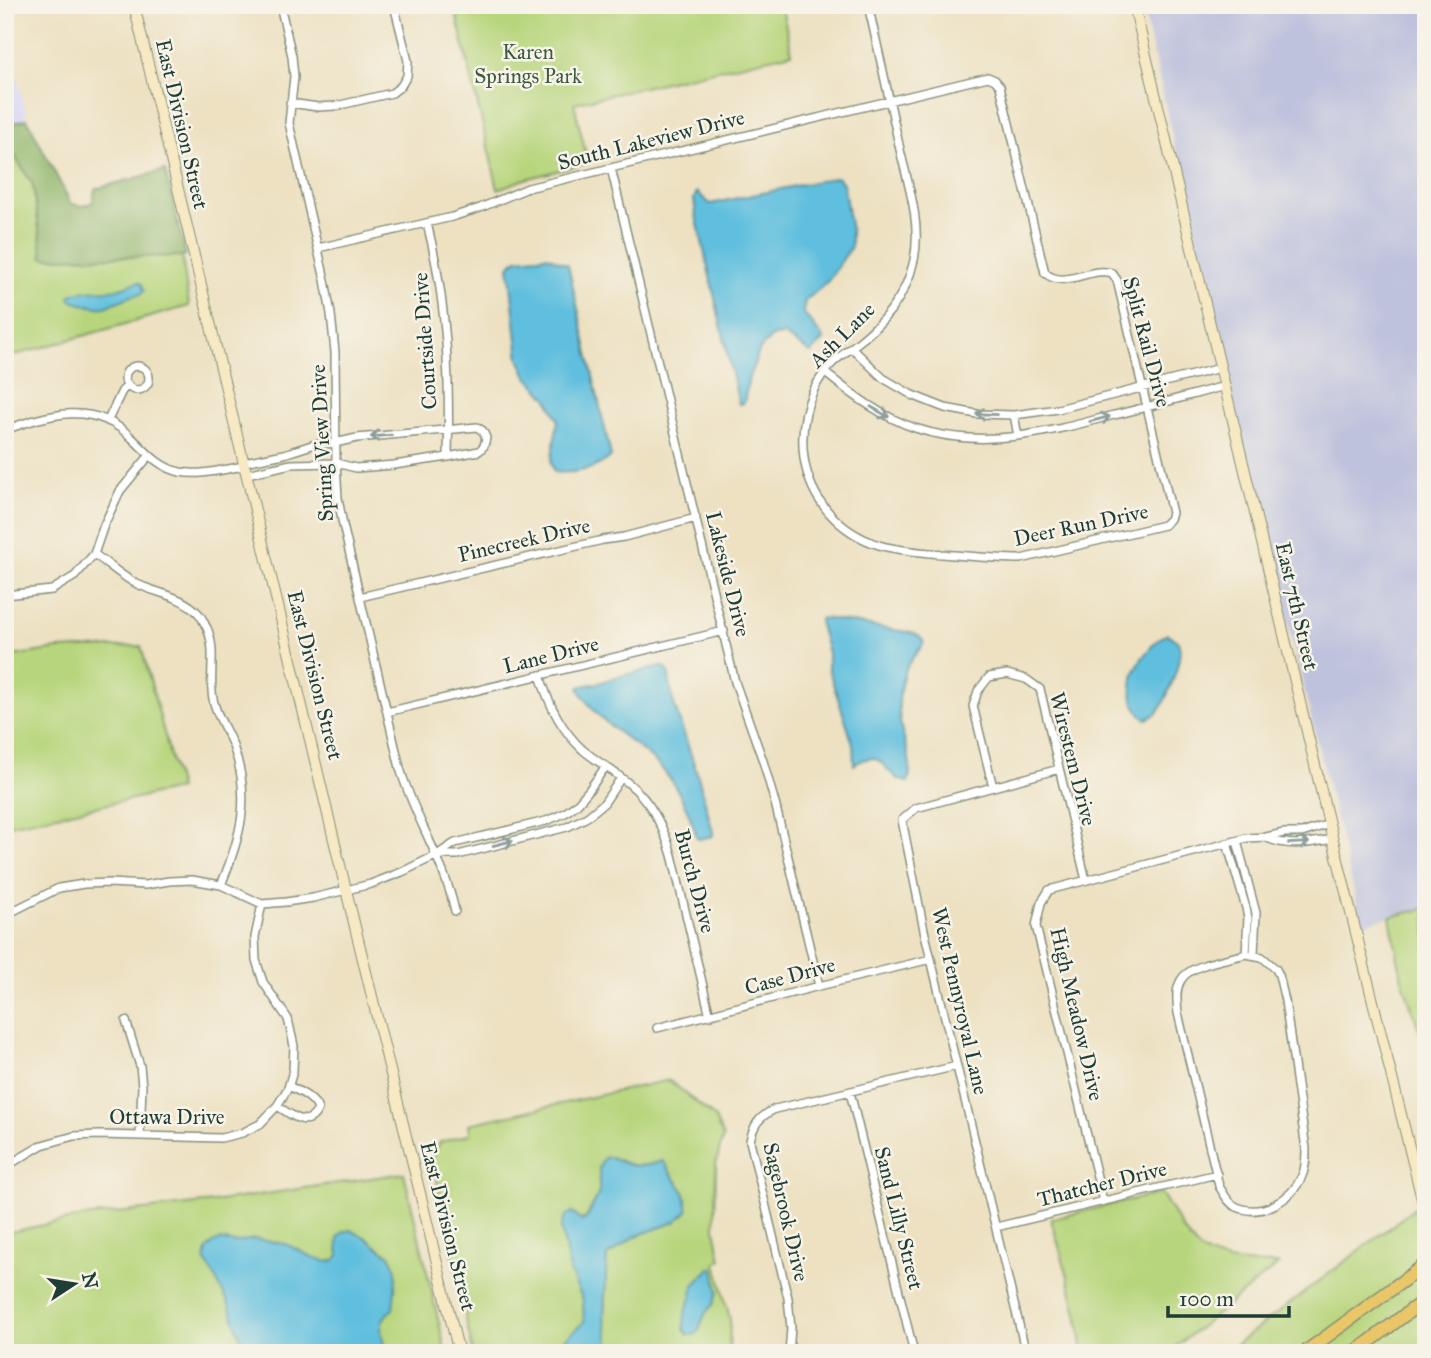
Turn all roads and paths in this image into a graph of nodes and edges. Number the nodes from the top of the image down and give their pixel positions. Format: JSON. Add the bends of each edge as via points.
{"nodes":[{"id":1,"x":134,"y":5,"type":"edge"},
{"id":2,"x":280,"y":5,"type":"edge"},
{"id":3,"x":394,"y":5,"type":"edge"},
{"id":4,"x":868,"y":5,"type":"edge"},
{"id":5,"x":1134,"y":5,"type":"edge"},
{"id":6,"x":995,"y":80,"type":"joint"},
{"id":7,"x":889,"y":101,"type":"junction"},
{"id":8,"x":290,"y":103,"type":"junction"},
{"id":9,"x":611,"y":168,"type":"junction"},
{"id":10,"x":428,"y":223,"type":"junction"},
{"id":11,"x":318,"y":248,"type":"junction"},
{"id":12,"x":852,"y":348,"type":"junction"},
{"id":13,"x":1220,"y":368,"type":"junction"},
{"id":14,"x":824,"y":372,"type":"junction"},
{"id":15,"x":128,"y":385,"type":"dead end"},
{"id":16,"x":1225,"y":386,"type":"junction"},
{"id":17,"x":1142,"y":388,"type":"junction"},
{"id":18,"x":1146,"y":407,"type":"junction"},
{"id":19,"x":1014,"y":415,"type":"junction"},
{"id":20,"x":108,"y":420,"type":"junction"},
{"id":21,"x":449,"y":429,"type":"junction"},
{"id":22,"x":5,"y":430,"type":"edge"},
{"id":23,"x":1018,"y":436,"type":"junction"},
{"id":24,"x":335,"y":443,"type":"junction"},
{"id":25,"x":149,"y":456,"type":"junction"},
{"id":26,"x":448,"y":457,"type":"junction"},
{"id":27,"x":336,"y":463,"type":"junction"},
{"id":28,"x":245,"y":467,"type":"junction"},
{"id":29,"x":696,"y":518,"type":"junction"},
{"id":30,"x":1170,"y":519,"type":"joint"},
{"id":31,"x":836,"y":521,"type":"joint"},
{"id":32,"x":94,"y":554,"type":"junction"},
{"id":33,"x":5,"y":594,"type":"edge"},
{"id":34,"x":360,"y":597,"type":"junction"},
{"id":35,"x":724,"y":631,"type":"junction"},
{"id":36,"x":540,"y":676,"type":"junction"},
{"id":37,"x":387,"y":712,"type":"junction"},
{"id":38,"x":606,"y":766,"type":"junction"},
{"id":39,"x":1059,"y":769,"type":"junction"},
{"id":40,"x":621,"y":778,"type":"junction"},
{"id":41,"x":993,"y":787,"type":"junction"},
{"id":42,"x":1329,"y":824,"type":"junction"},
{"id":43,"x":1266,"y":837,"type":"junction"},
{"id":44,"x":1333,"y":839,"type":"junction"},
{"id":45,"x":1237,"y":841,"type":"junction"},
{"id":46,"x":1227,"y":843,"type":"junction"},
{"id":47,"x":437,"y":855,"type":"junction"},
{"id":48,"x":1086,"y":880,"type":"junction"},
{"id":49,"x":221,"y":885,"type":"junction"},
{"id":50,"x":346,"y":890,"type":"junction"},
{"id":51,"x":262,"y":904,"type":"junction"},
{"id":52,"x":455,"y":911,"type":"dead end"},
{"id":53,"x":5,"y":915,"type":"edge"},
{"id":54,"x":1250,"y":954,"type":"junction"},
{"id":55,"x":931,"y":959,"type":"junction"},
{"id":56,"x":819,"y":986,"type":"junction"},
{"id":57,"x":710,"y":1016,"type":"junction"},
{"id":58,"x":126,"y":1021,"type":"dead end"},
{"id":59,"x":657,"y":1028,"type":"dead end"},
{"id":60,"x":957,"y":1066,"type":"junction"},
{"id":61,"x":289,"y":1086,"type":"junction"},
{"id":62,"x":850,"y":1092,"type":"junction"},
{"id":63,"x":277,"y":1106,"type":"junction"},
{"id":64,"x":140,"y":1136,"type":"junction"},
{"id":65,"x":5,"y":1167,"type":"edge"},
{"id":66,"x":1217,"y":1174,"type":"junction"},
{"id":67,"x":1103,"y":1201,"type":"junction"},
{"id":68,"x":1426,"y":1215,"type":"edge"},
{"id":69,"x":996,"y":1227,"type":"junction"},
{"id":70,"x":1426,"y":1264,"type":"edge"},
{"id":71,"x":1426,"y":1299,"type":"edge"},
{"id":72,"x":459,"y":1353,"type":"edge"},
{"id":73,"x":789,"y":1353,"type":"edge"},
{"id":74,"x":914,"y":1353,"type":"edge"},
{"id":75,"x":1024,"y":1353,"type":"edge"},
{"id":76,"x":1304,"y":1353,"type":"edge"},
{"id":77,"x":1354,"y":1353,"type":"edge"}],
"edges":[{"from":1,"to":28,"type":"street","name":"East Division Street"},
{"from":2,"to":8,"type":"street","name":"Spring View Drive","via":[[292,56]]},
{"from":3,"to":8,"type":"street","via":[[408,61],[401,86],[392,93],[336,106]]},
{"from":4,"to":7,"type":"street","name":"Ash Lane"},
{"from":5,"to":13,"type":"street","name":"East 7th Street"},
{"from":6,"to":7,"type":"street","name":"South Lakeview Drive","via":[[988,77]]},
{"from":6,"to":17,"type":"street","name":"Split Rail Drive","via":[[1045,273],[1060,280],[1104,270],[1112,273]]},
{"from":7,"to":9,"type":"street","name":"South Lakeview Drive"},
{"from":7,"to":12,"type":"street","name":"Ash Lane","via":[[914,209],[915,256],[899,299]]},
{"from":8,"to":11,"type":"street","name":"Spring View Drive","via":[[292,141]]},
{"from":9,"to":10,"type":"street","name":"South Lakeview Drive","via":[[528,188]]},
{"from":9,"to":29,"type":"street","name":"Lakeside Drive"},
{"from":10,"to":11,"type":"street","name":"South Lakeview Drive"},
{"from":10,"to":21,"type":"street","name":"Courtside Drive","via":[[443,303]]},
{"from":11,"to":24,"type":"street","name":"Spring View Drive","via":[[335,352]]},
{"from":12,"to":14,"type":"street","name":"Ash Lane"},
{"from":19,"to":12,"type":"street","one_way":true,"via":[[945,408],[912,395],[883,378]]},
{"from":13,"to":16,"type":"street","name":"East 7th Street"},
{"from":13,"to":17,"type":"street"},
{"from":14,"to":23,"type":"street","one_way":true,"via":[[878,411],[917,429],[983,439]]},
{"from":14,"to":31,"type":"street","name":"Ash Lane","via":[[805,414],[802,443],[806,471],[825,510]]},
{"from":15,"to":20,"type":"street"},
{"from":16,"to":18,"type":"street"},
{"from":16,"to":42,"type":"street","name":"East 7th Street"},
{"from":17,"to":18,"type":"street","name":"Split Rail Drive"},
{"from":17,"to":19,"type":"street"},
{"from":23,"to":18,"type":"street","one_way":true},
{"from":18,"to":30,"type":"street","name":"Split Rail Drive"},
{"from":19,"to":23,"type":"street"},
{"from":20,"to":22,"type":"street","via":[[66,412]]},
{"from":20,"to":25,"type":"street"},
{"from":21,"to":24,"type":"street","one_way":true},
{"from":21,"to":26,"type":"street","name":"Courtside Drive"},
{"from":21,"to":26,"type":"street","via":[[477,427],[486,438],[479,451]]},
{"from":24,"to":27,"type":"street","name":"Spring View Drive"},
{"from":24,"to":28,"type":"street","via":[[312,445]]},
{"from":25,"to":28,"type":"street","via":[[180,472]]},
{"from":25,"to":32,"type":"street","via":[[120,491]]},
{"from":26,"to":27,"type":"street","via":[[356,468]]},
{"from":27,"to":28,"type":"street"},
{"from":27,"to":34,"type":"street","name":"Spring View Drive","via":[[338,498]]},
{"from":28,"to":50,"type":"street","name":"East Division Street"},
{"from":29,"to":34,"type":"street","name":"Pinecreek Drive"},
{"from":29,"to":35,"type":"street","name":"Lakeside Drive"},
{"from":30,"to":31,"type":"street","name":"Deer Run Drive","via":[[1164,525],[1021,559],[880,546]]},
{"from":32,"to":33,"type":"street","via":[[75,576],[52,590]]},
{"from":32,"to":49,"type":"street","via":[[135,582],[181,599],[201,616],[211,637],[212,692],[240,767],[244,791],[237,845]]},
{"from":34,"to":37,"type":"street","name":"Spring View Drive"},
{"from":35,"to":36,"type":"street","name":"Lane Drive"},
{"from":35,"to":56,"type":"street","name":"Lakeside Drive","via":[[775,803]]},
{"from":36,"to":37,"type":"street","name":"Lane Drive"},
{"from":36,"to":38,"type":"street","name":"Burch Drive","via":[[566,730]]},
{"from":37,"to":47,"type":"street","name":"Spring View Drive","via":[[407,792]]},
{"from":38,"to":40,"type":"street","name":"Burch Drive"},
{"from":38,"to":47,"type":"street","via":[[565,813],[455,843]]},
{"from":39,"to":41,"type":"street","name":"West Pennyroyal Lane"},
{"from":39,"to":41,"type":"street","name":"Wirestem Drive","via":[[1040,689],[1007,674],[989,677],[974,706]]},
{"from":39,"to":48,"type":"street","name":"Wirestem Drive"},
{"from":47,"to":40,"type":"street","one_way":true,"via":[[458,855],[567,827],[604,803]]},
{"from":40,"to":57,"type":"street","name":"Burch Drive","via":[[639,792],[665,830]]},
{"from":41,"to":55,"type":"street","name":"West Pennyroyal Lane","via":[[916,808],[902,820]]},
{"from":42,"to":43,"type":"street","name":"High Meadow Drive"},
{"from":42,"to":44,"type":"street","name":"East 7th Street"},
{"from":43,"to":44,"type":"street","name":"High Meadow Drive","one_way":true,"via":[[1293,844]]},
{"from":43,"to":45,"type":"street","name":"High Meadow Drive"},
{"from":44,"to":68,"type":"street","name":"East 7th Street"},
{"from":45,"to":46,"type":"street","name":"High Meadow Drive"},
{"from":45,"to":54,"type":"street","via":[[1256,913]]},
{"from":46,"to":48,"type":"street","name":"High Meadow Drive"},
{"from":46,"to":54,"type":"street","via":[[1248,918]]},
{"from":47,"to":50,"type":"street"},
{"from":47,"to":52,"type":"street","name":"Spring View Drive"},
{"from":48,"to":67,"type":"street","name":"High Meadow Drive","via":[[1049,890],[1036,926]]},
{"from":49,"to":51,"type":"street"},
{"from":49,"to":53,"type":"street","via":[[192,880],[85,884],[59,888]]},
{"from":50,"to":51,"type":"street"},
{"from":50,"to":72,"type":"street","name":"East Division Street"},
{"from":51,"to":61,"type":"street","name":"Ottawa Drive","via":[[256,960],[263,982],[288,1019],[295,1046]]},
{"from":54,"to":66,"type":"street","via":[[1195,968],[1181,979],[1176,999]]},
{"from":54,"to":66,"type":"street","via":[[1276,969],[1282,985],[1306,1162],[1292,1192],[1276,1204],[1256,1209],[1246,1210],[1230,1202]]},
{"from":55,"to":56,"type":"street","name":"Case Drive"},
{"from":55,"to":60,"type":"street","name":"West Pennyroyal Lane"},
{"from":56,"to":57,"type":"street","name":"Case Drive"},
{"from":57,"to":59,"type":"street","name":"Case Drive"},
{"from":58,"to":64,"type":"street","via":[[140,1066]]},
{"from":60,"to":62,"type":"street","name":"Sagebrook Drive"},
{"from":60,"to":69,"type":"street","name":"West Pennyroyal Lane"},
{"from":61,"to":63,"type":"street","name":"Ottawa Drive"},
{"from":61,"to":63,"type":"street","via":[[315,1103],[315,1116],[302,1120]]},
{"from":62,"to":73,"type":"street","name":"Sagebrook Drive","via":[[775,1109],[760,1118],[751,1132],[788,1297]]},
{"from":62,"to":74,"type":"street","name":"Sand Lilly Street"},
{"from":63,"to":64,"type":"street","name":"Ottawa Drive","via":[[260,1124],[221,1138]]},
{"from":64,"to":65,"type":"street","name":"Ottawa Drive","via":[[74,1136],[42,1145]]},
{"from":66,"to":67,"type":"street","name":"Thatcher Drive"},
{"from":67,"to":69,"type":"street","name":"Thatcher Drive"},
{"from":69,"to":75,"type":"street","name":"West Pennyroyal Lane"},
{"from":70,"to":76,"type":"highway"},
{"from":71,"to":77,"type":"highway"}]}
